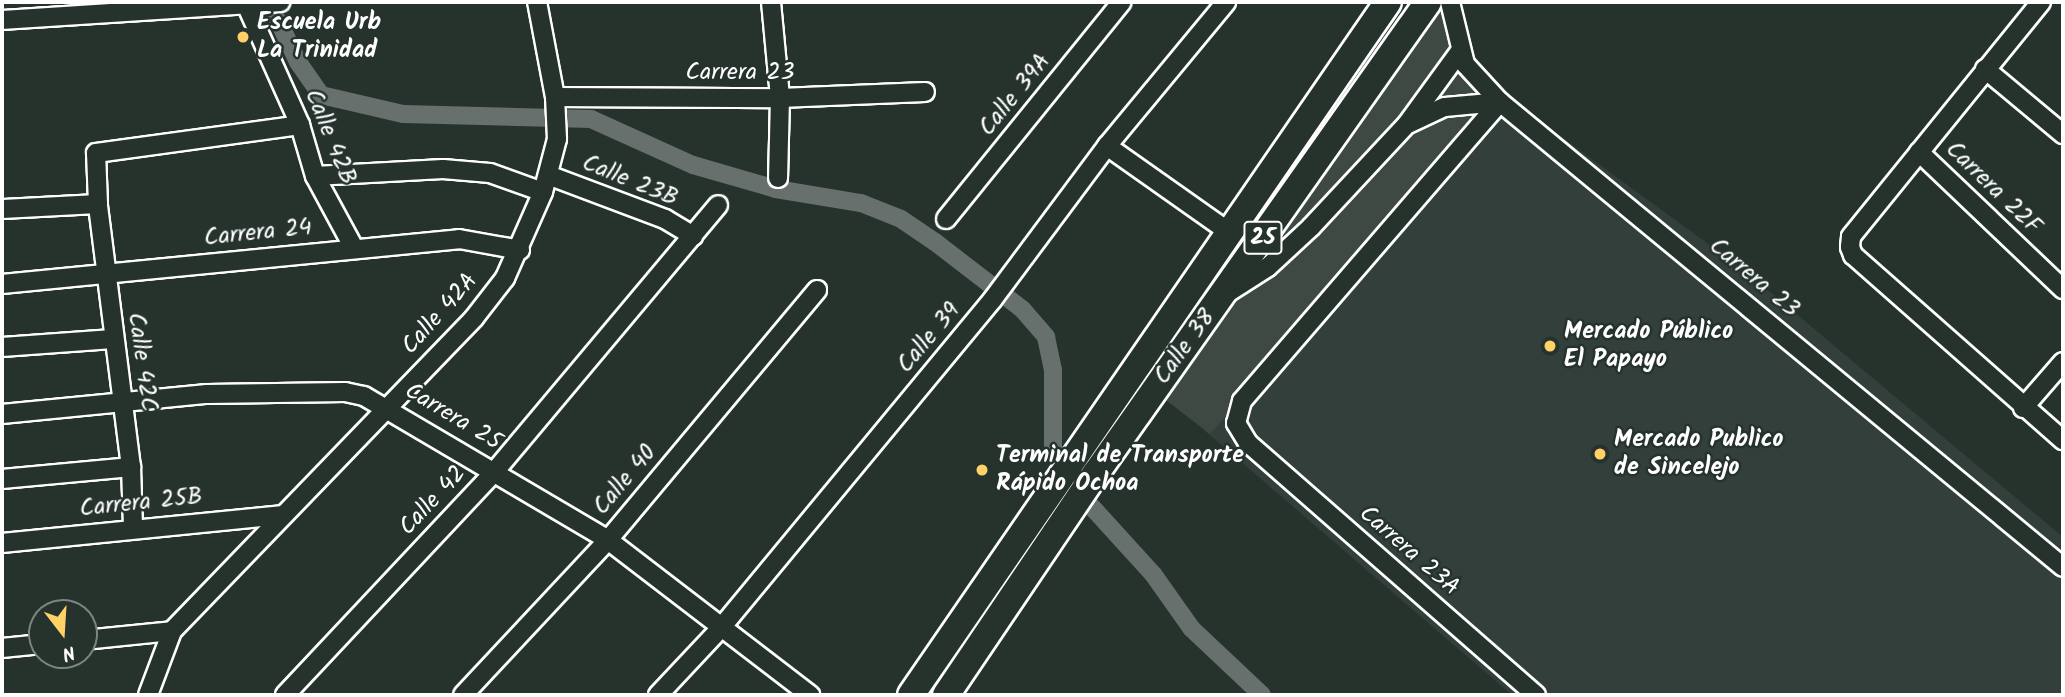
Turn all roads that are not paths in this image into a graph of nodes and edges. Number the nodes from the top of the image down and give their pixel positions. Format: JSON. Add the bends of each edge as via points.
{"nodes":[{"id":1,"x":278,"y":2,"type":"edge"},
{"id":2,"x":537,"y":2,"type":"edge"},
{"id":3,"x":771,"y":2,"type":"edge"},
{"id":4,"x":1122,"y":2,"type":"edge"},
{"id":5,"x":1226,"y":2,"type":"edge"},
{"id":6,"x":1388,"y":2,"type":"edge"},
{"id":7,"x":1428,"y":2,"type":"edge"},
{"id":8,"x":1450,"y":2,"type":"edge"},
{"id":9,"x":2041,"y":2,"type":"edge"},
{"id":10,"x":249,"y":4,"type":"junction"},
{"id":11,"x":112,"y":6,"type":"edge"},
{"id":12,"x":29,"y":9,"type":"edge"},
{"id":13,"x":2,"y":20,"type":"edge"},
{"id":14,"x":1460,"y":51,"type":"junction"},
{"id":15,"x":1985,"y":69,"type":"junction"},
{"id":16,"x":925,"y":92,"type":"dead end"},
{"id":17,"x":780,"y":98,"type":"junction"},
{"id":18,"x":1500,"y":102,"type":"junction"},
{"id":19,"x":556,"y":103,"type":"junction"},
{"id":20,"x":1406,"y":124,"type":"junction"},
{"id":21,"x":300,"y":125,"type":"junction"},
{"id":22,"x":2063,"y":134,"type":"edge"},
{"id":23,"x":1107,"y":146,"type":"junction"},
{"id":24,"x":1919,"y":152,"type":"junction"},
{"id":25,"x":315,"y":176,"type":"junction"},
{"id":26,"x":778,"y":178,"type":"dead end"},
{"id":27,"x":545,"y":183,"type":"junction"},
{"id":28,"x":97,"y":204,"type":"junction"},
{"id":29,"x":718,"y":205,"type":"dead end"},
{"id":30,"x":2,"y":209,"type":"edge"},
{"id":31,"x":946,"y":219,"type":"dead end"},
{"id":32,"x":1229,"y":233,"type":"junction"},
{"id":33,"x":692,"y":236,"type":"junction"},
{"id":34,"x":354,"y":248,"type":"junction"},
{"id":35,"x":520,"y":250,"type":"junction"},
{"id":36,"x":106,"y":274,"type":"junction"},
{"id":37,"x":2,"y":284,"type":"edge"},
{"id":38,"x":2063,"y":289,"type":"edge"},
{"id":39,"x":817,"y":290,"type":"dead end"},
{"id":40,"x":1223,"y":296,"type":"junction"},
{"id":41,"x":113,"y":339,"type":"junction"},
{"id":42,"x":2,"y":346,"type":"edge"},
{"id":43,"x":2063,"y":362,"type":"edge"},
{"id":44,"x":124,"y":404,"type":"junction"},
{"id":45,"x":388,"y":406,"type":"junction"},
{"id":46,"x":2023,"y":408,"type":"junction"},
{"id":47,"x":2,"y":414,"type":"edge"},
{"id":48,"x":2063,"y":440,"type":"edge"},
{"id":49,"x":131,"y":467,"type":"junction"},
{"id":50,"x":495,"y":471,"type":"junction"},
{"id":51,"x":2,"y":479,"type":"edge"},
{"id":52,"x":285,"y":515,"type":"junction"},
{"id":53,"x":133,"y":527,"type":"junction"},
{"id":54,"x":608,"y":540,"type":"junction"},
{"id":55,"x":2,"y":543,"type":"edge"},
{"id":56,"x":2063,"y":567,"type":"edge"},
{"id":57,"x":720,"y":629,"type":"junction"},
{"id":58,"x":172,"y":631,"type":"junction"},
{"id":59,"x":98,"y":639,"type":"edge"},
{"id":60,"x":28,"y":645,"type":"edge"},
{"id":61,"x":2,"y":648,"type":"edge"},
{"id":62,"x":798,"y":692,"type":"edge"},
{"id":63,"x":950,"y":692,"type":"edge"},
{"id":64,"x":148,"y":695,"type":"edge"},
{"id":65,"x":285,"y":695,"type":"edge"},
{"id":66,"x":463,"y":695,"type":"edge"},
{"id":67,"x":658,"y":695,"type":"edge"},
{"id":68,"x":911,"y":695,"type":"edge"},
{"id":69,"x":1536,"y":695,"type":"edge"}],
"edges":[{"from":1,"to":10,"type":"street"},
{"from":2,"to":19,"type":"street","name":"Calle 42A"},
{"from":3,"to":17,"type":"street"},
{"from":4,"to":31,"type":"street","name":"Calle 39A"},
{"from":5,"to":23,"type":"street","name":"Calle 39"},
{"from":6,"to":32,"type":"highway","name":"Calle 38","number":"25"},
{"from":7,"to":40,"type":"highway","name":"Calle 38","number":"25"},
{"from":8,"to":14,"type":"street","name":"Carrera 23"},
{"from":9,"to":15,"type":"street"},
{"from":10,"to":11,"type":"street"},
{"from":10,"to":21,"type":"street","name":"Calle 42B"},
{"from":11,"to":12,"type":"street"},
{"from":12,"to":13,"type":"street"},
{"from":14,"to":18,"type":"street","name":"Carrera 23","via":[[1473,74]]},
{"from":14,"to":20,"type":"street"},
{"from":15,"to":22,"type":"street"},
{"from":15,"to":24,"type":"street"},
{"from":16,"to":17,"type":"street","name":"Carrera 23"},
{"from":17,"to":19,"type":"street","name":"Carrera 23"},
{"from":17,"to":26,"type":"street"},
{"from":18,"to":20,"type":"street","via":[[1444,107]]},
{"from":18,"to":56,"type":"street","name":"Carrera 23"},
{"from":18,"to":69,"type":"street","name":"Carrera 23A","via":[[1242,401],[1236,423],[1248,443]]},
{"from":19,"to":27,"type":"street","name":"Calle 42A","via":[[557,139]]},
{"from":20,"to":40,"type":"street","via":[[1311,227],[1268,267]]},
{"from":21,"to":25,"type":"street","name":"Calle 42B"},
{"from":21,"to":28,"type":"street","name":"Calle 42C","via":[[101,151],[95,158]]},
{"from":23,"to":32,"type":"street"},
{"from":23,"to":57,"type":"street","name":"Calle 39","via":[[993,299]]},
{"from":24,"to":38,"type":"street","name":"Carrera 22F"},
{"from":24,"to":46,"type":"street","via":[[1851,237],[1853,255]]},
{"from":25,"to":27,"type":"street","via":[[443,169]]},
{"from":25,"to":34,"type":"street","name":"Calle 42B"},
{"from":27,"to":33,"type":"street","name":"Calle 23B","via":[[665,219]]},
{"from":27,"to":35,"type":"street","name":"Calle 42A"},
{"from":28,"to":30,"type":"street"},
{"from":28,"to":36,"type":"street","name":"Calle 42C"},
{"from":29,"to":33,"type":"street","name":"Calle 42"},
{"from":32,"to":68,"type":"highway","name":"Calle 38","number":"25"},
{"from":33,"to":50,"type":"street","name":"Calle 42"},
{"from":34,"to":35,"type":"street","name":"Carrera 24","via":[[459,239]]},
{"from":34,"to":36,"type":"street","name":"Carrera 24"},
{"from":35,"to":45,"type":"street","name":"Calle 42A","via":[[491,299]]},
{"from":36,"to":37,"type":"street","name":"Carrera 24"},
{"from":36,"to":41,"type":"street","name":"Calle 42C"},
{"from":39,"to":54,"type":"street","name":"Calle 40"},
{"from":40,"to":63,"type":"highway","name":"Calle 38","number":"25","via":[[1096,473]]},
{"from":41,"to":42,"type":"street"},
{"from":41,"to":44,"type":"street","name":"Calle 42C"},
{"from":43,"to":46,"type":"street"},
{"from":44,"to":45,"type":"street","name":"Carrera 25","via":[[207,394],[345,392]]},
{"from":44,"to":47,"type":"street","name":"Carrera 25"},
{"from":44,"to":49,"type":"street","name":"Calle 42C"},
{"from":45,"to":50,"type":"street","name":"Carrera 25"},
{"from":45,"to":52,"type":"street","name":"Calle 42A"},
{"from":46,"to":48,"type":"street"},
{"from":49,"to":51,"type":"street"},
{"from":49,"to":53,"type":"street","name":"Calle 42C"},
{"from":50,"to":54,"type":"street","name":"Carrera 25"},
{"from":50,"to":65,"type":"street","name":"Calle 42"},
{"from":52,"to":53,"type":"street","name":"Carrera 25B"},
{"from":52,"to":58,"type":"street","name":"Calle 42A"},
{"from":53,"to":55,"type":"street","name":"Carrera 25B"},
{"from":54,"to":57,"type":"street","name":"Carrera 25"},
{"from":54,"to":66,"type":"street","name":"Calle 40"},
{"from":57,"to":62,"type":"street","name":"Carrera 25"},
{"from":57,"to":67,"type":"street","name":"Calle 39"},
{"from":58,"to":59,"type":"street"},
{"from":58,"to":64,"type":"street","name":"Calle 42A"},
{"from":60,"to":61,"type":"street"}]}
